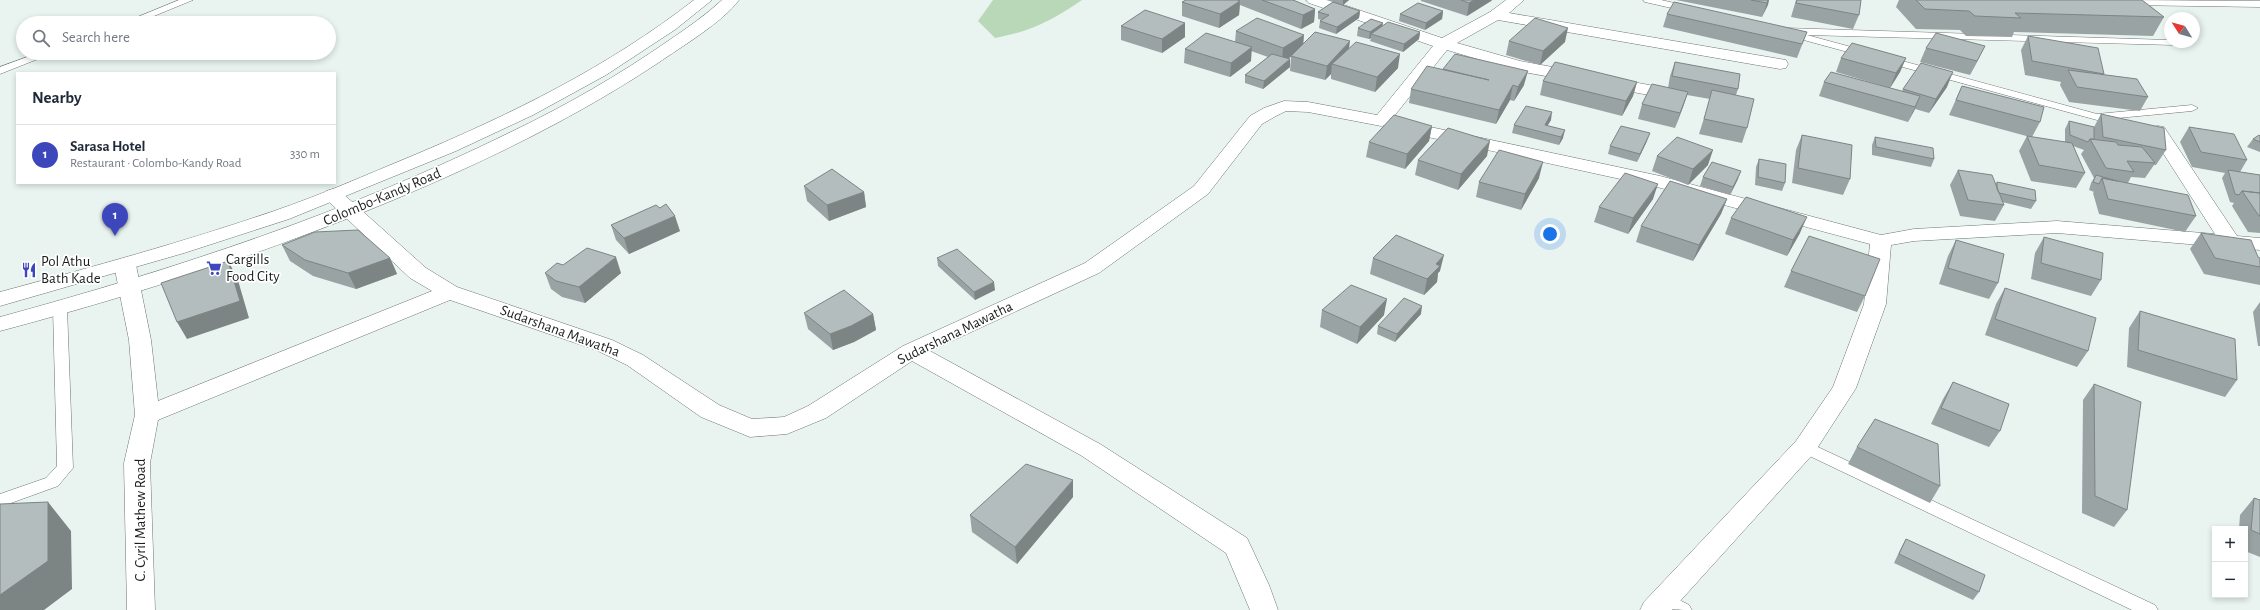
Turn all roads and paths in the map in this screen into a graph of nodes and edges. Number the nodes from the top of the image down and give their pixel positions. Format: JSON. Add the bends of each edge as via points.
{"nodes":[{"id":1,"x":188,"y":0,"type":"edge"},
{"id":2,"x":704,"y":0,"type":"edge"},
{"id":3,"x":731,"y":0,"type":"edge"},
{"id":4,"x":1314,"y":0,"type":"edge"},
{"id":5,"x":1516,"y":0,"type":"edge"},
{"id":6,"x":1648,"y":0,"type":"edge"},
{"id":7,"x":2118,"y":2,"type":"edge"},
{"id":8,"x":2260,"y":4,"type":"edge"},
{"id":9,"x":1703,"y":12,"type":"edge"},
{"id":10,"x":1496,"y":15,"type":"junction"},
{"id":11,"x":146,"y":16,"type":"edge"},
{"id":12,"x":2164,"y":43,"type":"edge"},
{"id":13,"x":1443,"y":44,"type":"junction"},
{"id":14,"x":29,"y":60,"type":"edge"},
{"id":15,"x":1780,"y":64,"type":"dead end"},
{"id":16,"x":0,"y":71,"type":"edge"},
{"id":17,"x":1649,"y":90,"type":"edge"},
{"id":18,"x":2192,"y":108,"type":"dead end"},
{"id":19,"x":1381,"y":121,"type":"junction"},
{"id":20,"x":2158,"y":131,"type":"edge"},
{"id":21,"x":333,"y":195,"type":"junction"},
{"id":22,"x":350,"y":212,"type":"junction"},
{"id":23,"x":1881,"y":241,"type":"junction"},
{"id":24,"x":2230,"y":241,"type":"junction"},
{"id":25,"x":2260,"y":244,"type":"edge"},
{"id":26,"x":127,"y":277,"type":"junction"},
{"id":27,"x":450,"y":292,"type":"junction"},
{"id":28,"x":0,"y":300,"type":"edge"},
{"id":29,"x":60,"y":308,"type":"junction"},
{"id":30,"x":0,"y":324,"type":"edge"},
{"id":31,"x":911,"y":351,"type":"junction"},
{"id":32,"x":147,"y":415,"type":"junction"},
{"id":33,"x":1805,"y":447,"type":"junction"},
{"id":34,"x":0,"y":501,"type":"edge"},
{"id":35,"x":1667,"y":606,"type":"edge"},
{"id":36,"x":141,"y":610,"type":"edge"},
{"id":37,"x":1264,"y":610,"type":"edge"},
{"id":38,"x":2148,"y":610,"type":"edge"}],
"edges":[{"from":1,"to":11,"type":"lane"},
{"from":2,"to":21,"type":"main road","name":"Colombo-Kandy Road","via":[[675,24],[552,99],[484,133]]},
{"from":3,"to":22,"type":"main road","name":"Colombo-Kandy Road","via":[[639,69],[579,104],[438,175]]},
{"from":4,"to":13,"type":"main road"},
{"from":5,"to":10,"type":"main road"},
{"from":6,"to":9,"type":"lane"},
{"from":7,"to":8,"type":"lane"},
{"from":10,"to":13,"type":"main road"},
{"from":10,"to":15,"type":"main road"},
{"from":12,"to":18,"type":"lane","via":[[1777,30],[2097,117]]},
{"from":13,"to":17,"type":"main road","via":[[1518,66]]},
{"from":13,"to":19,"type":"main road"},
{"from":14,"to":16,"type":"lane"},
{"from":19,"to":23,"type":"main road","name":"Sudarshana Mawatha","via":[[1660,182]]},
{"from":19,"to":31,"type":"main road","name":"Sudarshana Mawatha","via":[[1308,107],[1284,106],[1270,112],[1256,120],[1202,190],[1092,268]]},
{"from":20,"to":24,"type":"main road"},
{"from":21,"to":22,"type":"main road","name":"Sudarshana Mawatha"},
{"from":21,"to":26,"type":"main road","name":"Colombo-Kandy Road"},
{"from":22,"to":26,"type":"main road","name":"Colombo-Kandy Road","via":[[235,253]]},
{"from":22,"to":27,"type":"main road","name":"Sudarshana Mawatha","via":[[418,273]]},
{"from":23,"to":24,"type":"main road","via":[[1914,234],[2057,227]]},
{"from":23,"to":33,"type":"main road","via":[[1874,304],[1844,388]]},
{"from":24,"to":25,"type":"main road"},
{"from":26,"to":28,"type":"main road","name":"Colombo-Kandy Road"},
{"from":26,"to":29,"type":"main road","name":"Colombo-Kandy Road"},
{"from":26,"to":32,"type":"main road","name":"C. Cyril Mathew Road","via":[[140,340]]},
{"from":27,"to":31,"type":"main road","name":"Sudarshana Mawatha","via":[[604,345],[635,360],[710,411],[750,428],[787,425],[816,412]]},
{"from":27,"to":32,"type":"main road"},
{"from":29,"to":30,"type":"main road","name":"Colombo-Kandy Road"},
{"from":29,"to":34,"type":"lane","via":[[65,468],[52,482]]},
{"from":31,"to":37,"type":"main road","via":[[1091,450],[1237,546]]},
{"from":32,"to":36,"type":"main road","name":"C. Cyril Mathew Road","via":[[137,463]]},
{"from":33,"to":35,"type":"main road"},
{"from":33,"to":38,"type":"lane"}]}
